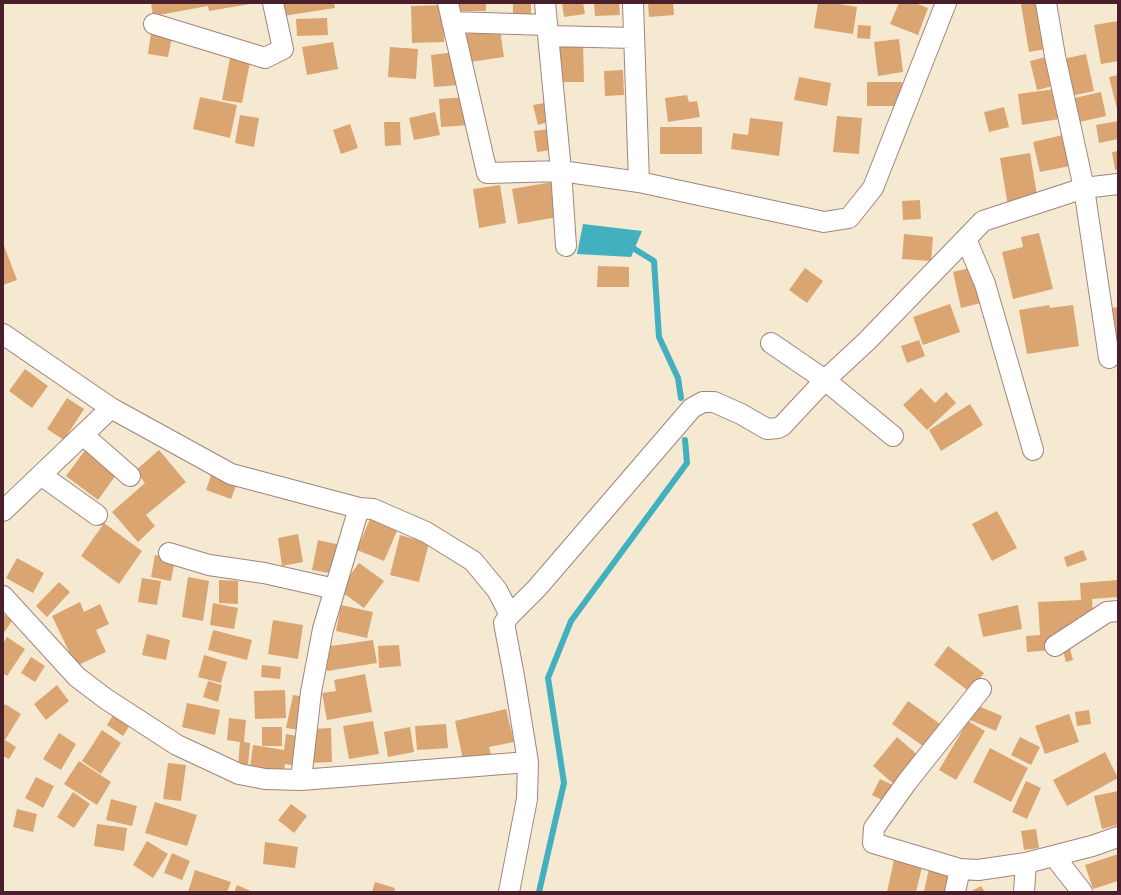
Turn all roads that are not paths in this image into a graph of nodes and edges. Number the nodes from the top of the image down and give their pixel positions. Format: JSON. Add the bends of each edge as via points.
{"nodes":[{"id":1,"x":273,"y":3,"type":"edge"},
{"id":2,"x":448,"y":3,"type":"edge"},
{"id":3,"x":545,"y":3,"type":"edge"},
{"id":4,"x":633,"y":3,"type":"edge"},
{"id":5,"x":946,"y":3,"type":"edge"},
{"id":6,"x":1046,"y":3,"type":"edge"},
{"id":7,"x":452,"y":22,"type":"junction"},
{"id":8,"x":154,"y":24,"type":"dead end"},
{"id":9,"x":547,"y":31,"type":"junction"},
{"id":10,"x":634,"y":38,"type":"junction"},
{"id":11,"x":561,"y":171,"type":"junction"},
{"id":12,"x":639,"y":182,"type":"junction"},
{"id":13,"x":1118,"y":184,"type":"edge"},
{"id":14,"x":1084,"y":188,"type":"junction"},
{"id":15,"x":966,"y":239,"type":"junction"},
{"id":16,"x":566,"y":246,"type":"dead end"},
{"id":17,"x":3,"y":334,"type":"edge"},
{"id":18,"x":771,"y":343,"type":"dead end"},
{"id":19,"x":1109,"y":358,"type":"dead end"},
{"id":20,"x":825,"y":380,"type":"junction"},
{"id":21,"x":111,"y":408,"type":"junction"},
{"id":22,"x":83,"y":435,"type":"junction"},
{"id":23,"x":893,"y":436,"type":"dead end"},
{"id":24,"x":1033,"y":450,"type":"dead end"},
{"id":25,"x":41,"y":475,"type":"junction"},
{"id":26,"x":130,"y":476,"type":"dead end"},
{"id":27,"x":359,"y":508,"type":"junction"},
{"id":28,"x":3,"y":511,"type":"edge"},
{"id":29,"x":97,"y":516,"type":"dead end"},
{"id":30,"x":169,"y":552,"type":"dead end"},
{"id":31,"x":335,"y":589,"type":"junction"},
{"id":32,"x":3,"y":596,"type":"edge"},
{"id":33,"x":1118,"y":611,"type":"edge"},
{"id":34,"x":510,"y":615,"type":"junction"},
{"id":35,"x":1055,"y":646,"type":"dead end"},
{"id":36,"x":981,"y":689,"type":"dead end"},
{"id":37,"x":528,"y":762,"type":"junction"},
{"id":38,"x":301,"y":780,"type":"junction"},
{"id":39,"x":1118,"y":837,"type":"edge"},
{"id":40,"x":1054,"y":856,"type":"junction"},
{"id":41,"x":1026,"y":863,"type":"junction"},
{"id":42,"x":960,"y":869,"type":"junction"},
{"id":43,"x":509,"y":892,"type":"edge"},
{"id":44,"x":955,"y":892,"type":"edge"},
{"id":45,"x":1024,"y":892,"type":"edge"},
{"id":46,"x":1082,"y":892,"type":"edge"}],
"edges":[{"from":1,"to":8,"type":"street","via":[[283,49],[265,58]]},
{"from":2,"to":7,"type":"street"},
{"from":3,"to":9,"type":"street"},
{"from":4,"to":10,"type":"street"},
{"from":5,"to":12,"type":"street","via":[[872,188],[849,218],[824,222]]},
{"from":6,"to":14,"type":"street"},
{"from":7,"to":9,"type":"street"},
{"from":7,"to":11,"type":"street","via":[[487,173]]},
{"from":9,"to":10,"type":"street"},
{"from":9,"to":11,"type":"street"},
{"from":10,"to":12,"type":"street"},
{"from":11,"to":12,"type":"street"},
{"from":11,"to":16,"type":"street"},
{"from":13,"to":14,"type":"street"},
{"from":14,"to":15,"type":"street","via":[[983,221]]},
{"from":14,"to":19,"type":"street"},
{"from":15,"to":20,"type":"street","via":[[867,341]]},
{"from":15,"to":24,"type":"street","via":[[985,284]]},
{"from":17,"to":21,"type":"street"},
{"from":18,"to":20,"type":"street"},
{"from":20,"to":23,"type":"street"},
{"from":20,"to":34,"type":"street","via":[[778,428],[767,429],[742,414],[714,402],[697,404],[537,588]]},
{"from":21,"to":22,"type":"street"},
{"from":21,"to":27,"type":"street","via":[[231,474]]},
{"from":22,"to":25,"type":"street"},
{"from":22,"to":26,"type":"street"},
{"from":25,"to":28,"type":"street"},
{"from":25,"to":29,"type":"street"},
{"from":27,"to":31,"type":"street"},
{"from":27,"to":34,"type":"street","via":[[373,509],[426,532],[473,561],[497,590]]},
{"from":30,"to":31,"type":"street","via":[[209,565],[264,573]]},
{"from":31,"to":38,"type":"street","via":[[323,629],[311,692]]},
{"from":32,"to":38,"type":"street","via":[[77,677],[177,745],[239,774],[265,779]]},
{"from":33,"to":35,"type":"street","via":[[1108,612]]},
{"from":34,"to":37,"type":"street","via":[[504,623]]},
{"from":36,"to":42,"type":"street","via":[[874,828],[873,843]]},
{"from":37,"to":38,"type":"street"},
{"from":37,"to":43,"type":"street","via":[[527,799]]},
{"from":39,"to":40,"type":"street"},
{"from":40,"to":41,"type":"street"},
{"from":40,"to":46,"type":"street"},
{"from":41,"to":42,"type":"street","via":[[978,870]]},
{"from":41,"to":45,"type":"street"},
{"from":42,"to":44,"type":"street"}]}
